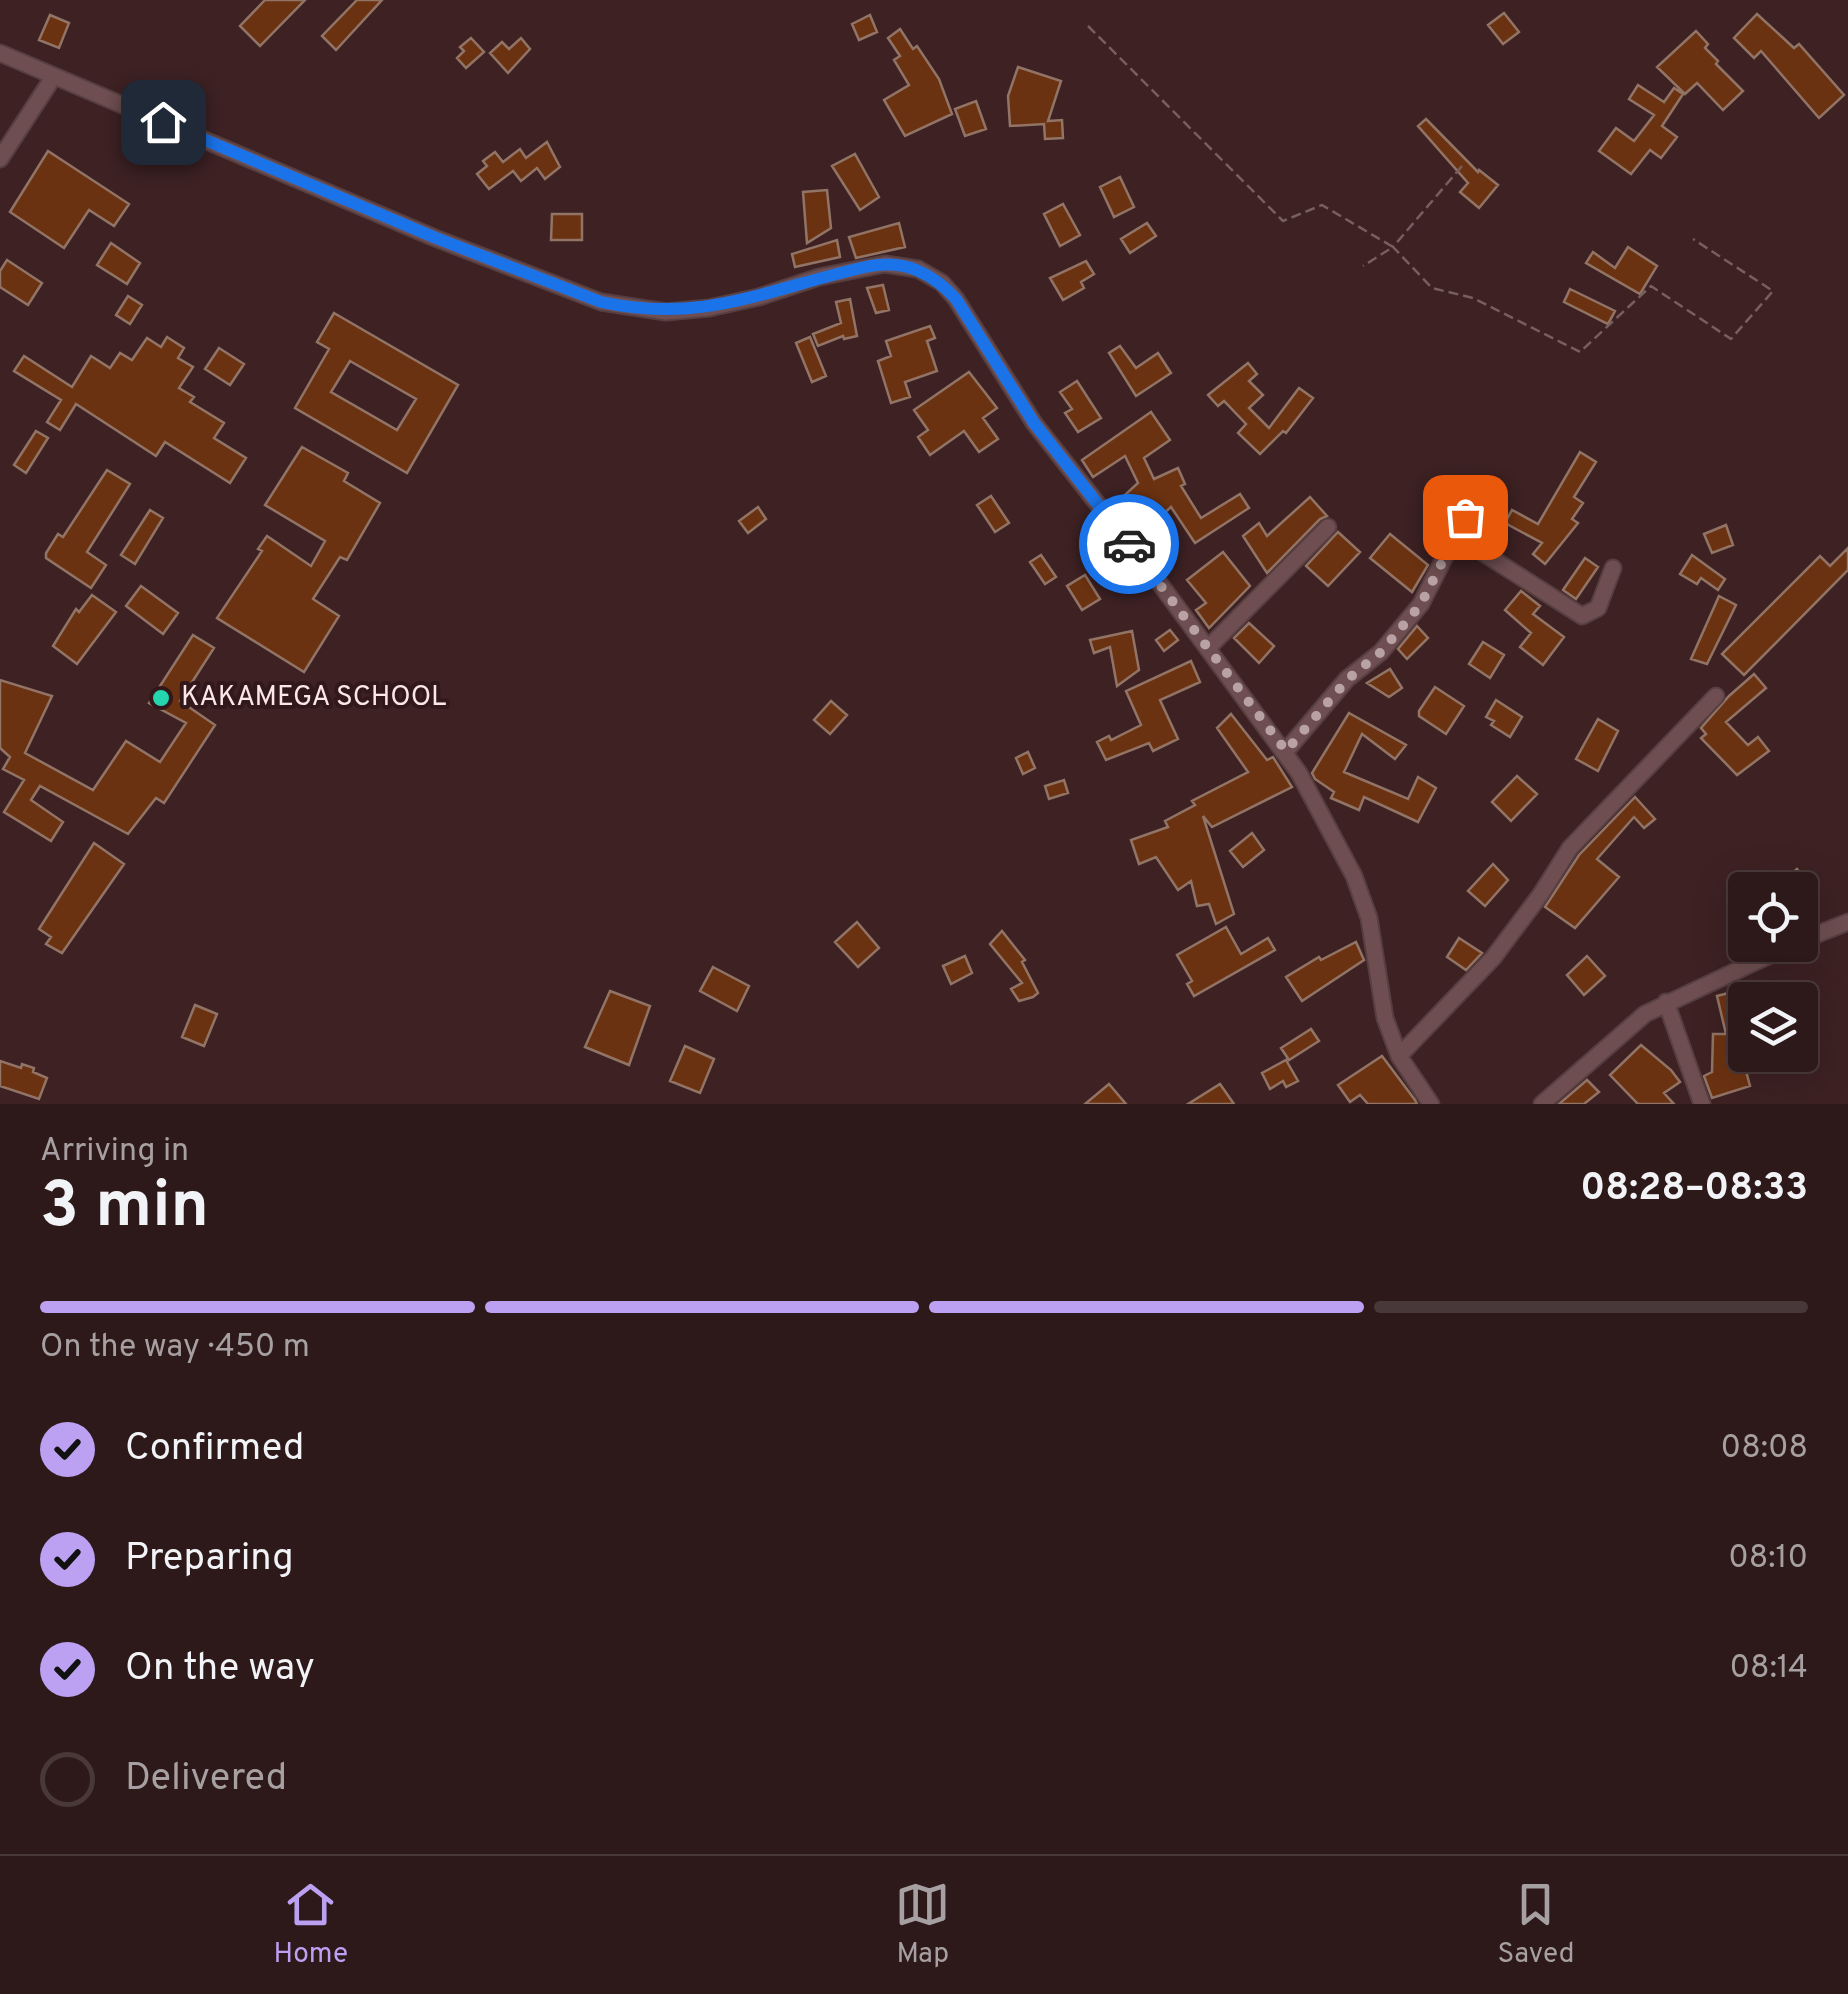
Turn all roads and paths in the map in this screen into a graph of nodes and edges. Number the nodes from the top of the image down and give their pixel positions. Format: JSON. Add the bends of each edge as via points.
{"nodes":[{"id":1,"x":1088,"y":26,"type":"dead end"},
{"id":2,"x":0,"y":54,"type":"edge"},
{"id":3,"x":54,"y":76,"type":"junction"},
{"id":4,"x":0,"y":160,"type":"edge"},
{"id":5,"x":1462,"y":166,"type":"dead end"},
{"id":6,"x":1692,"y":239,"type":"dead end"},
{"id":7,"x":1392,"y":247,"type":"junction"},
{"id":8,"x":1363,"y":266,"type":"dead end"},
{"id":9,"x":1474,"y":499,"type":"dead end"},
{"id":10,"x":1328,"y":527,"type":"dead end"},
{"id":11,"x":1456,"y":535,"type":"junction"},
{"id":12,"x":1613,"y":568,"type":"dead end"},
{"id":13,"x":1208,"y":648,"type":"junction"},
{"id":14,"x":1716,"y":696,"type":"dead end"},
{"id":15,"x":1286,"y":751,"type":"junction"},
{"id":16,"x":1848,"y":922,"type":"edge"},
{"id":17,"x":1818,"y":934,"type":"edge"},
{"id":18,"x":1753,"y":962,"type":"edge"},
{"id":19,"x":1666,"y":1002,"type":"junction"},
{"id":20,"x":1399,"y":1056,"type":"junction"},
{"id":21,"x":1431,"y":1104,"type":"edge"},
{"id":22,"x":1542,"y":1104,"type":"edge"},
{"id":23,"x":1702,"y":1104,"type":"edge"}],
"edges":[{"from":1,"to":7,"type":"path","via":[[1283,221],[1322,205]]},
{"from":2,"to":3,"type":"street"},
{"from":3,"to":4,"type":"street"},
{"from":3,"to":13,"type":"street","via":[[601,302],[666,312],[710,308],[870,266],[918,268],[956,299],[1034,423]]},
{"from":5,"to":7,"type":"path"},
{"from":6,"to":7,"type":"path","via":[[1773,290],[1732,339],[1652,286],[1580,352],[1473,298],[1432,288]]},
{"from":7,"to":8,"type":"path"},
{"from":9,"to":11,"type":"street"},
{"from":10,"to":13,"type":"street"},
{"from":11,"to":12,"type":"street","via":[[1582,616],[1598,608]]},
{"from":11,"to":15,"type":"street","via":[[1421,604]]},
{"from":13,"to":15,"type":"street"},
{"from":14,"to":20,"type":"street","via":[[1570,848],[1494,958]]},
{"from":15,"to":20,"type":"street","via":[[1354,876]]},
{"from":16,"to":17,"type":"street"},
{"from":18,"to":19,"type":"street"},
{"from":19,"to":22,"type":"street"},
{"from":19,"to":23,"type":"street"},
{"from":20,"to":21,"type":"street"}]}
